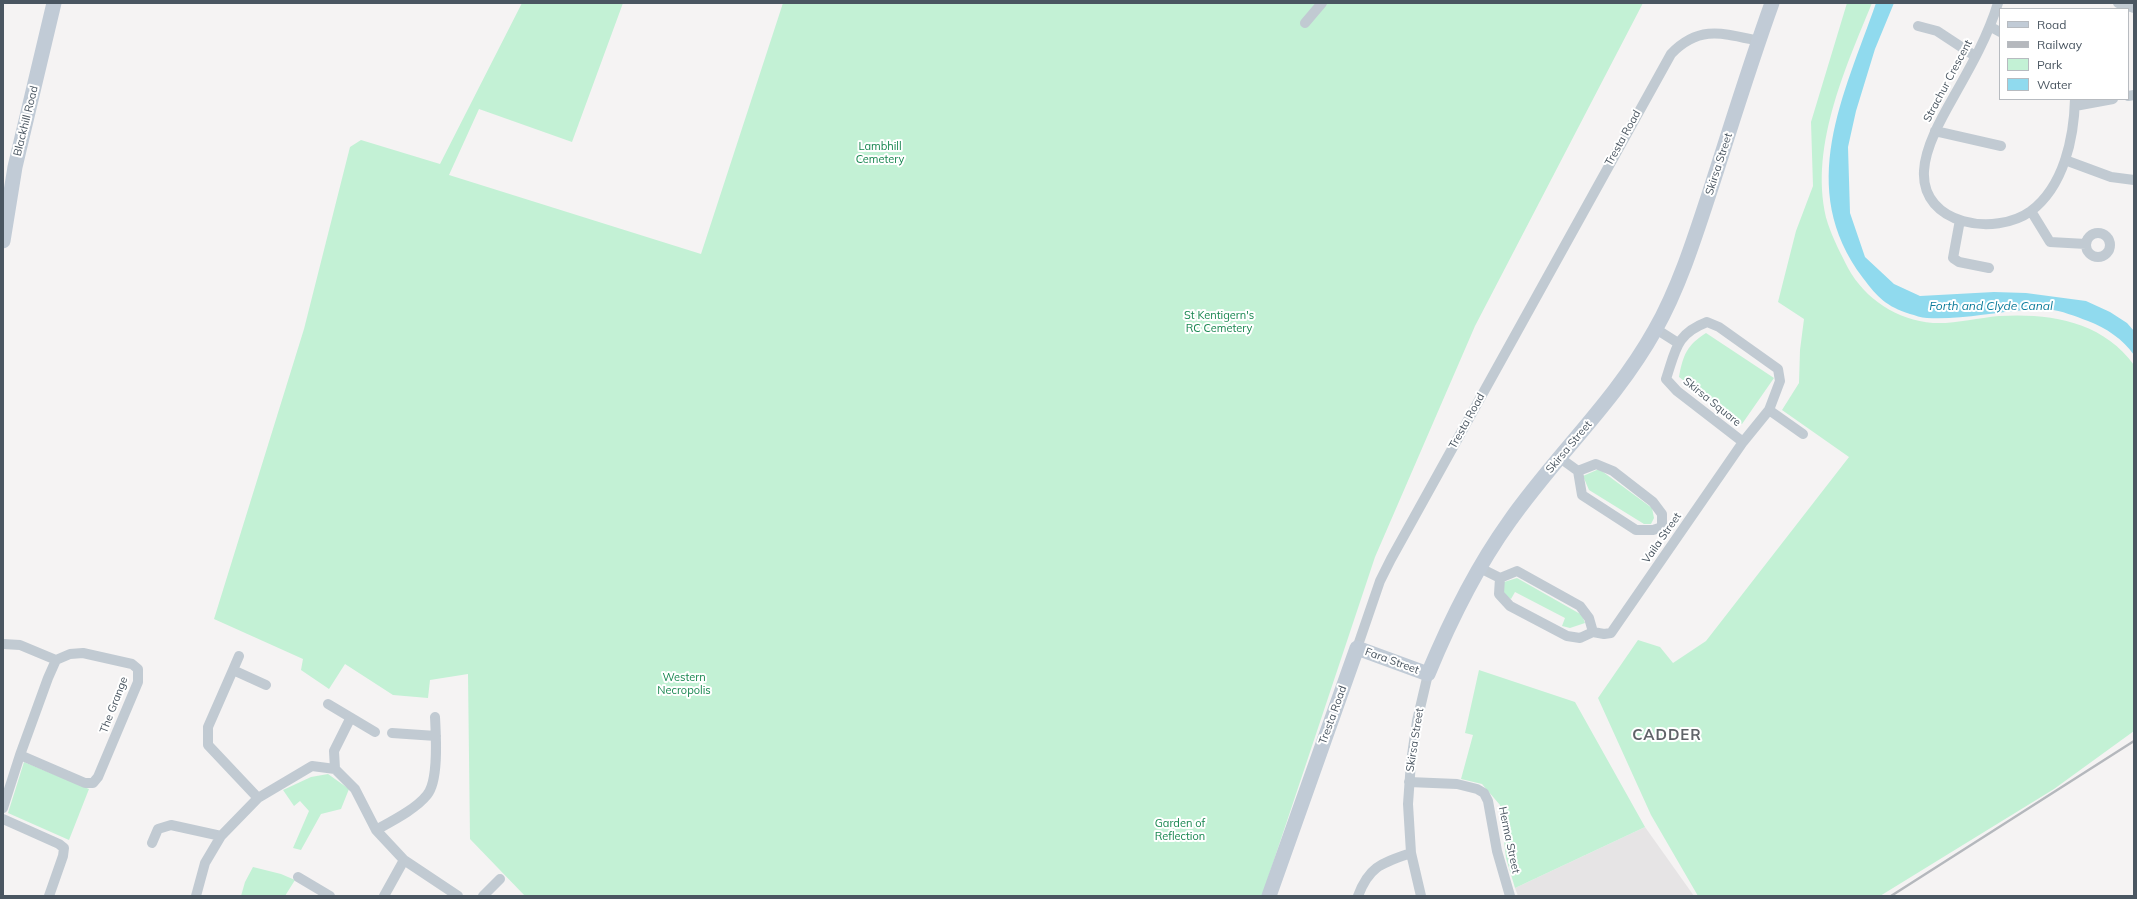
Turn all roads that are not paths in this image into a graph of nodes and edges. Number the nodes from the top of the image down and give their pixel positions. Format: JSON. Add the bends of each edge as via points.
{"nodes":[{"id":1,"x":54,"y":3,"type":"edge"},
{"id":2,"x":1322,"y":3,"type":"edge"},
{"id":3,"x":1772,"y":3,"type":"edge"},
{"id":4,"x":1998,"y":3,"type":"edge"},
{"id":5,"x":2118,"y":3,"type":"edge"},
{"id":6,"x":2134,"y":8,"type":"edge"},
{"id":7,"x":1305,"y":23,"type":"dead end"},
{"id":8,"x":1918,"y":26,"type":"dead end"},
{"id":9,"x":1995,"y":30,"type":"edge"},
{"id":10,"x":1759,"y":41,"type":"junction"},
{"id":11,"x":1975,"y":56,"type":"junction"},
{"id":12,"x":2104,"y":100,"type":"edge"},
{"id":13,"x":2075,"y":103,"type":"edge"},
{"id":14,"x":1935,"y":131,"type":"junction"},
{"id":15,"x":2001,"y":146,"type":"dead end"},
{"id":16,"x":2065,"y":160,"type":"junction"},
{"id":17,"x":2134,"y":180,"type":"edge"},
{"id":18,"x":2030,"y":211,"type":"junction"},
{"id":19,"x":1960,"y":220,"type":"junction"},
{"id":20,"x":3,"y":241,"type":"edge"},
{"id":21,"x":2086,"y":244,"type":"dead end"},
{"id":22,"x":1989,"y":268,"type":"dead end"},
{"id":23,"x":1656,"y":329,"type":"junction"},
{"id":24,"x":1678,"y":343,"type":"junction"},
{"id":25,"x":1769,"y":410,"type":"junction"},
{"id":26,"x":1803,"y":434,"type":"dead end"},
{"id":27,"x":1743,"y":442,"type":"junction"},
{"id":28,"x":1560,"y":458,"type":"junction"},
{"id":29,"x":1578,"y":471,"type":"junction"},
{"id":30,"x":1662,"y":527,"type":"junction"},
{"id":31,"x":1677,"y":537,"type":"junction"},
{"id":32,"x":1480,"y":568,"type":"junction"},
{"id":33,"x":1500,"y":578,"type":"junction"},
{"id":34,"x":1593,"y":632,"type":"junction"},
{"id":35,"x":3,"y":644,"type":"edge"},
{"id":36,"x":1357,"y":648,"type":"junction"},
{"id":37,"x":239,"y":656,"type":"dead end"},
{"id":38,"x":56,"y":660,"type":"junction"},
{"id":39,"x":233,"y":670,"type":"junction"},
{"id":40,"x":1428,"y":674,"type":"junction"},
{"id":41,"x":266,"y":685,"type":"dead end"},
{"id":42,"x":328,"y":704,"type":"dead end"},
{"id":43,"x":435,"y":717,"type":"dead end"},
{"id":44,"x":350,"y":719,"type":"junction"},
{"id":45,"x":375,"y":732,"type":"dead end"},
{"id":46,"x":392,"y":732,"type":"dead end"},
{"id":47,"x":436,"y":736,"type":"junction"},
{"id":48,"x":20,"y":755,"type":"junction"},
{"id":49,"x":335,"y":769,"type":"junction"},
{"id":50,"x":1409,"y":782,"type":"junction"},
{"id":51,"x":6,"y":786,"type":"edge"},
{"id":52,"x":258,"y":798,"type":"junction"},
{"id":53,"x":3,"y":808,"type":"edge"},
{"id":54,"x":3,"y":819,"type":"edge"},
{"id":55,"x":376,"y":830,"type":"junction"},
{"id":56,"x":221,"y":836,"type":"junction"},
{"id":57,"x":152,"y":843,"type":"dead end"},
{"id":58,"x":1410,"y":853,"type":"junction"},
{"id":59,"x":404,"y":860,"type":"junction"},
{"id":60,"x":298,"y":877,"type":"dead end"},
{"id":61,"x":500,"y":879,"type":"dead end"},
{"id":62,"x":49,"y":896,"type":"edge"},
{"id":63,"x":196,"y":896,"type":"edge"},
{"id":64,"x":330,"y":896,"type":"edge"},
{"id":65,"x":384,"y":896,"type":"edge"},
{"id":66,"x":458,"y":896,"type":"edge"},
{"id":67,"x":483,"y":896,"type":"edge"},
{"id":68,"x":1269,"y":896,"type":"edge"},
{"id":69,"x":1358,"y":896,"type":"edge"},
{"id":70,"x":1421,"y":896,"type":"edge"},
{"id":71,"x":1510,"y":896,"type":"edge"}],
"edges":[{"from":1,"to":20,"type":"street","name":"Blackhill Road","via":[[15,167]]},
{"from":2,"to":7,"type":"street"},
{"from":3,"to":10,"type":"street","name":"Skirsa Street"},
{"from":4,"to":9,"type":"street","name":"Strachur Crescent"},
{"from":5,"to":6,"type":"street"},
{"from":8,"to":11,"type":"street","via":[[1937,31]]},
{"from":9,"to":11,"type":"street","name":"Strachur Crescent"},
{"from":10,"to":23,"type":"street","name":"Skirsa Street","via":[[1698,227]]},
{"from":10,"to":36,"type":"street","name":"Tresta Road","via":[[1723,33],[1698,35],[1683,42],[1671,54],[1391,559],[1380,581]]},
{"from":11,"to":14,"type":"street","name":"Strachur Crescent"},
{"from":12,"to":13,"type":"street"},
{"from":13,"to":16,"type":"street","name":"Strachur Crescent"},
{"from":14,"to":15,"type":"street"},
{"from":14,"to":19,"type":"street","name":"Strachur Crescent","via":[[1924,171],[1927,195],[1940,211]]},
{"from":16,"to":17,"type":"street","via":[[2111,177]]},
{"from":16,"to":18,"type":"street","name":"Strachur Crescent","via":[[2056,182]]},
{"from":18,"to":19,"type":"street","name":"Strachur Crescent","via":[[2004,222],[1971,223]]},
{"from":18,"to":21,"type":"street","via":[[2050,242]]},
{"from":19,"to":22,"type":"street","via":[[1953,258],[1959,262]]},
{"from":23,"to":24,"type":"street"},
{"from":23,"to":28,"type":"street","name":"Skirsa Street","via":[[1630,372],[1607,403]]},
{"from":24,"to":25,"type":"street","name":"Skirsa Square","via":[[1692,328],[1707,322],[1719,327],[1778,369],[1780,381]]},
{"from":24,"to":27,"type":"street","name":"Skirsa Square","via":[[1666,379],[1677,391]]},
{"from":25,"to":26,"type":"street"},
{"from":25,"to":27,"type":"street","name":"Skirsa Square"},
{"from":27,"to":31,"type":"street","name":"Vaila Street"},
{"from":28,"to":29,"type":"street"},
{"from":28,"to":32,"type":"street","name":"Skirsa Street","via":[[1509,522]]},
{"from":29,"to":30,"type":"street","via":[[1582,494],[1636,530]]},
{"from":29,"to":30,"type":"street","via":[[1596,464],[1613,471],[1653,502],[1662,514]]},
{"from":30,"to":31,"type":"street"},
{"from":31,"to":34,"type":"street","name":"Vaila Street","via":[[1611,633]]},
{"from":32,"to":33,"type":"street"},
{"from":32,"to":40,"type":"street","name":"Skirsa Street"},
{"from":33,"to":34,"type":"street","via":[[1517,571],[1580,606],[1589,618]]},
{"from":33,"to":34,"type":"street","name":"Vaila Street","via":[[1499,594],[1510,606],[1567,636],[1580,638]]},
{"from":35,"to":38,"type":"street","via":[[20,645]]},
{"from":36,"to":40,"type":"street","name":"Fara Street"},
{"from":36,"to":68,"type":"street","name":"Tresta Road"},
{"from":37,"to":39,"type":"street"},
{"from":38,"to":48,"type":"street"},
{"from":38,"to":48,"type":"street","name":"The Grange","via":[[70,654],[83,653],[132,664],[138,669],[138,682],[98,777],[93,783],[86,783]]},
{"from":39,"to":41,"type":"street"},
{"from":39,"to":52,"type":"street","via":[[208,727],[208,745]]},
{"from":40,"to":50,"type":"street","name":"Skirsa Street","via":[[1417,721]]},
{"from":42,"to":44,"type":"street"},
{"from":43,"to":47,"type":"street"},
{"from":44,"to":45,"type":"street"},
{"from":44,"to":49,"type":"street","via":[[334,751]]},
{"from":46,"to":47,"type":"street"},
{"from":47,"to":55,"type":"street","via":[[435,771],[428,795],[406,813]]},
{"from":48,"to":51,"type":"street"},
{"from":49,"to":52,"type":"street","via":[[312,766]]},
{"from":49,"to":55,"type":"street","via":[[355,789]]},
{"from":50,"to":58,"type":"street","name":"Skirsa Street"},
{"from":50,"to":71,"type":"street","name":"Herma Street","via":[[1457,784],[1477,789],[1484,794],[1488,801],[1497,851]]},
{"from":51,"to":53,"type":"street"},
{"from":52,"to":56,"type":"street"},
{"from":54,"to":62,"type":"street","via":[[64,848]]},
{"from":55,"to":59,"type":"street"},
{"from":56,"to":57,"type":"street","via":[[171,825],[158,829]]},
{"from":56,"to":63,"type":"street","via":[[205,863]]},
{"from":58,"to":69,"type":"street","via":[[1382,863],[1370,872]]},
{"from":58,"to":70,"type":"street","name":"Skirsa Street"},
{"from":59,"to":65,"type":"street"},
{"from":59,"to":66,"type":"street"},
{"from":60,"to":64,"type":"street"},
{"from":61,"to":67,"type":"street"}]}
